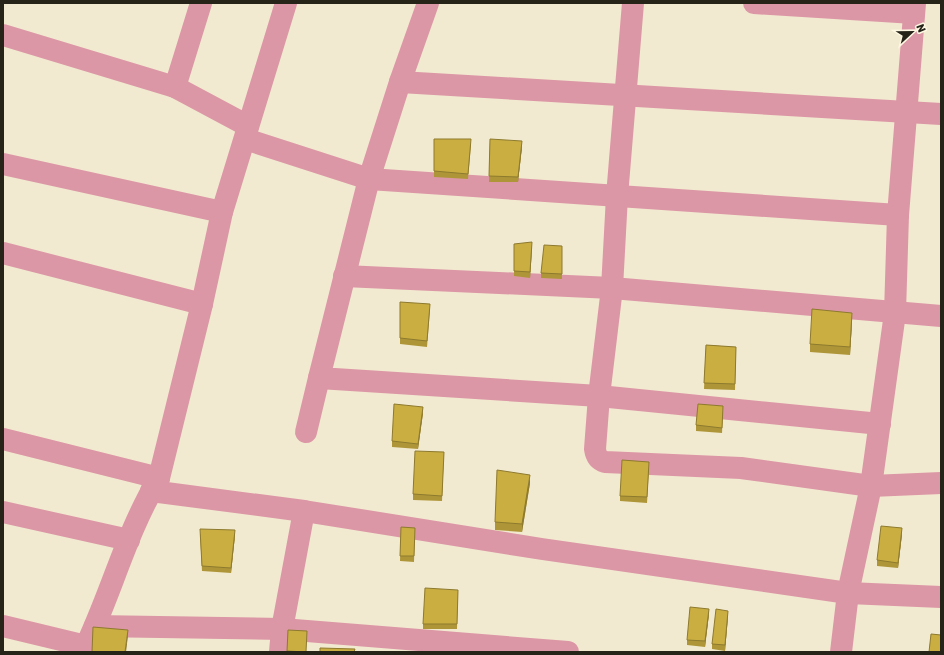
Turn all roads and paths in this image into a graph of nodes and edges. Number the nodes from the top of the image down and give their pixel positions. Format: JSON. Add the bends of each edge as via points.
{"nodes":[{"id":1,"x":201,"y":3,"type":"edge"},
{"id":2,"x":286,"y":3,"type":"edge"},
{"id":3,"x":428,"y":3,"type":"edge"},
{"id":4,"x":634,"y":3,"type":"edge"},
{"id":5,"x":754,"y":3,"type":"edge"},
{"id":6,"x":914,"y":8,"type":"edge"},
{"id":7,"x":3,"y":35,"type":"edge"},
{"id":8,"x":400,"y":82,"type":"junction"},
{"id":9,"x":176,"y":87,"type":"junction"},
{"id":10,"x":626,"y":95,"type":"junction"},
{"id":11,"x":906,"y":112,"type":"junction"},
{"id":12,"x":941,"y":114,"type":"edge"},
{"id":13,"x":246,"y":133,"type":"junction"},
{"id":14,"x":3,"y":164,"type":"edge"},
{"id":15,"x":369,"y":179,"type":"junction"},
{"id":16,"x":617,"y":196,"type":"junction"},
{"id":17,"x":222,"y":212,"type":"junction"},
{"id":18,"x":898,"y":215,"type":"junction"},
{"id":19,"x":3,"y":253,"type":"edge"},
{"id":20,"x":344,"y":276,"type":"junction"},
{"id":21,"x":612,"y":288,"type":"junction"},
{"id":22,"x":202,"y":304,"type":"junction"},
{"id":23,"x":895,"y":313,"type":"junction"},
{"id":24,"x":941,"y":316,"type":"edge"},
{"id":25,"x":319,"y":378,"type":"junction"},
{"id":26,"x":599,"y":396,"type":"junction"},
{"id":27,"x":880,"y":424,"type":"junction"},
{"id":28,"x":306,"y":432,"type":"dead end"},
{"id":29,"x":3,"y":439,"type":"edge"},
{"id":30,"x":941,"y":483,"type":"edge"},
{"id":31,"x":155,"y":484,"type":"junction"},
{"id":32,"x":871,"y":486,"type":"junction"},
{"id":33,"x":304,"y":511,"type":"junction"},
{"id":34,"x":3,"y":512,"type":"edge"},
{"id":35,"x":128,"y":540,"type":"junction"},
{"id":36,"x":848,"y":593,"type":"junction"},
{"id":37,"x":941,"y":597,"type":"edge"},
{"id":38,"x":3,"y":626,"type":"edge"},
{"id":39,"x":95,"y":626,"type":"junction"},
{"id":40,"x":282,"y":629,"type":"junction"},
{"id":41,"x":85,"y":649,"type":"edge"},
{"id":42,"x":280,"y":652,"type":"edge"},
{"id":43,"x":568,"y":652,"type":"edge"},
{"id":44,"x":841,"y":652,"type":"edge"}],
"edges":[{"from":1,"to":9,"type":"street"},
{"from":2,"to":13,"type":"street"},
{"from":3,"to":8,"type":"street"},
{"from":4,"to":10,"type":"street"},
{"from":5,"to":6,"type":"street"},
{"from":6,"to":11,"type":"street"},
{"from":7,"to":9,"type":"street"},
{"from":8,"to":10,"type":"street"},
{"from":8,"to":15,"type":"street"},
{"from":9,"to":13,"type":"street"},
{"from":10,"to":11,"type":"street"},
{"from":10,"to":16,"type":"street"},
{"from":11,"to":12,"type":"street"},
{"from":11,"to":18,"type":"street"},
{"from":13,"to":15,"type":"street"},
{"from":13,"to":17,"type":"street"},
{"from":14,"to":17,"type":"street"},
{"from":15,"to":16,"type":"street"},
{"from":15,"to":20,"type":"street"},
{"from":16,"to":18,"type":"street"},
{"from":16,"to":21,"type":"street"},
{"from":17,"to":22,"type":"street"},
{"from":18,"to":23,"type":"street"},
{"from":19,"to":22,"type":"street"},
{"from":20,"to":21,"type":"street"},
{"from":20,"to":25,"type":"street"},
{"from":21,"to":23,"type":"street"},
{"from":21,"to":26,"type":"street"},
{"from":22,"to":31,"type":"street"},
{"from":23,"to":24,"type":"street"},
{"from":23,"to":27,"type":"street"},
{"from":25,"to":26,"type":"street"},
{"from":25,"to":28,"type":"street"},
{"from":26,"to":27,"type":"street"},
{"from":26,"to":32,"type":"street","via":[[595,449],[596,456],[605,462],[742,468]]},
{"from":27,"to":32,"type":"street"},
{"from":29,"to":31,"type":"street"},
{"from":30,"to":32,"type":"street"},
{"from":31,"to":33,"type":"street"},
{"from":31,"to":35,"type":"street"},
{"from":32,"to":36,"type":"street"},
{"from":33,"to":36,"type":"street","via":[[542,549]]},
{"from":33,"to":40,"type":"street"},
{"from":34,"to":35,"type":"street"},
{"from":35,"to":39,"type":"street"},
{"from":36,"to":37,"type":"street"},
{"from":36,"to":44,"type":"street"},
{"from":38,"to":41,"type":"street"},
{"from":39,"to":40,"type":"street"},
{"from":39,"to":41,"type":"street"},
{"from":40,"to":42,"type":"street"},
{"from":40,"to":43,"type":"street"}]}
